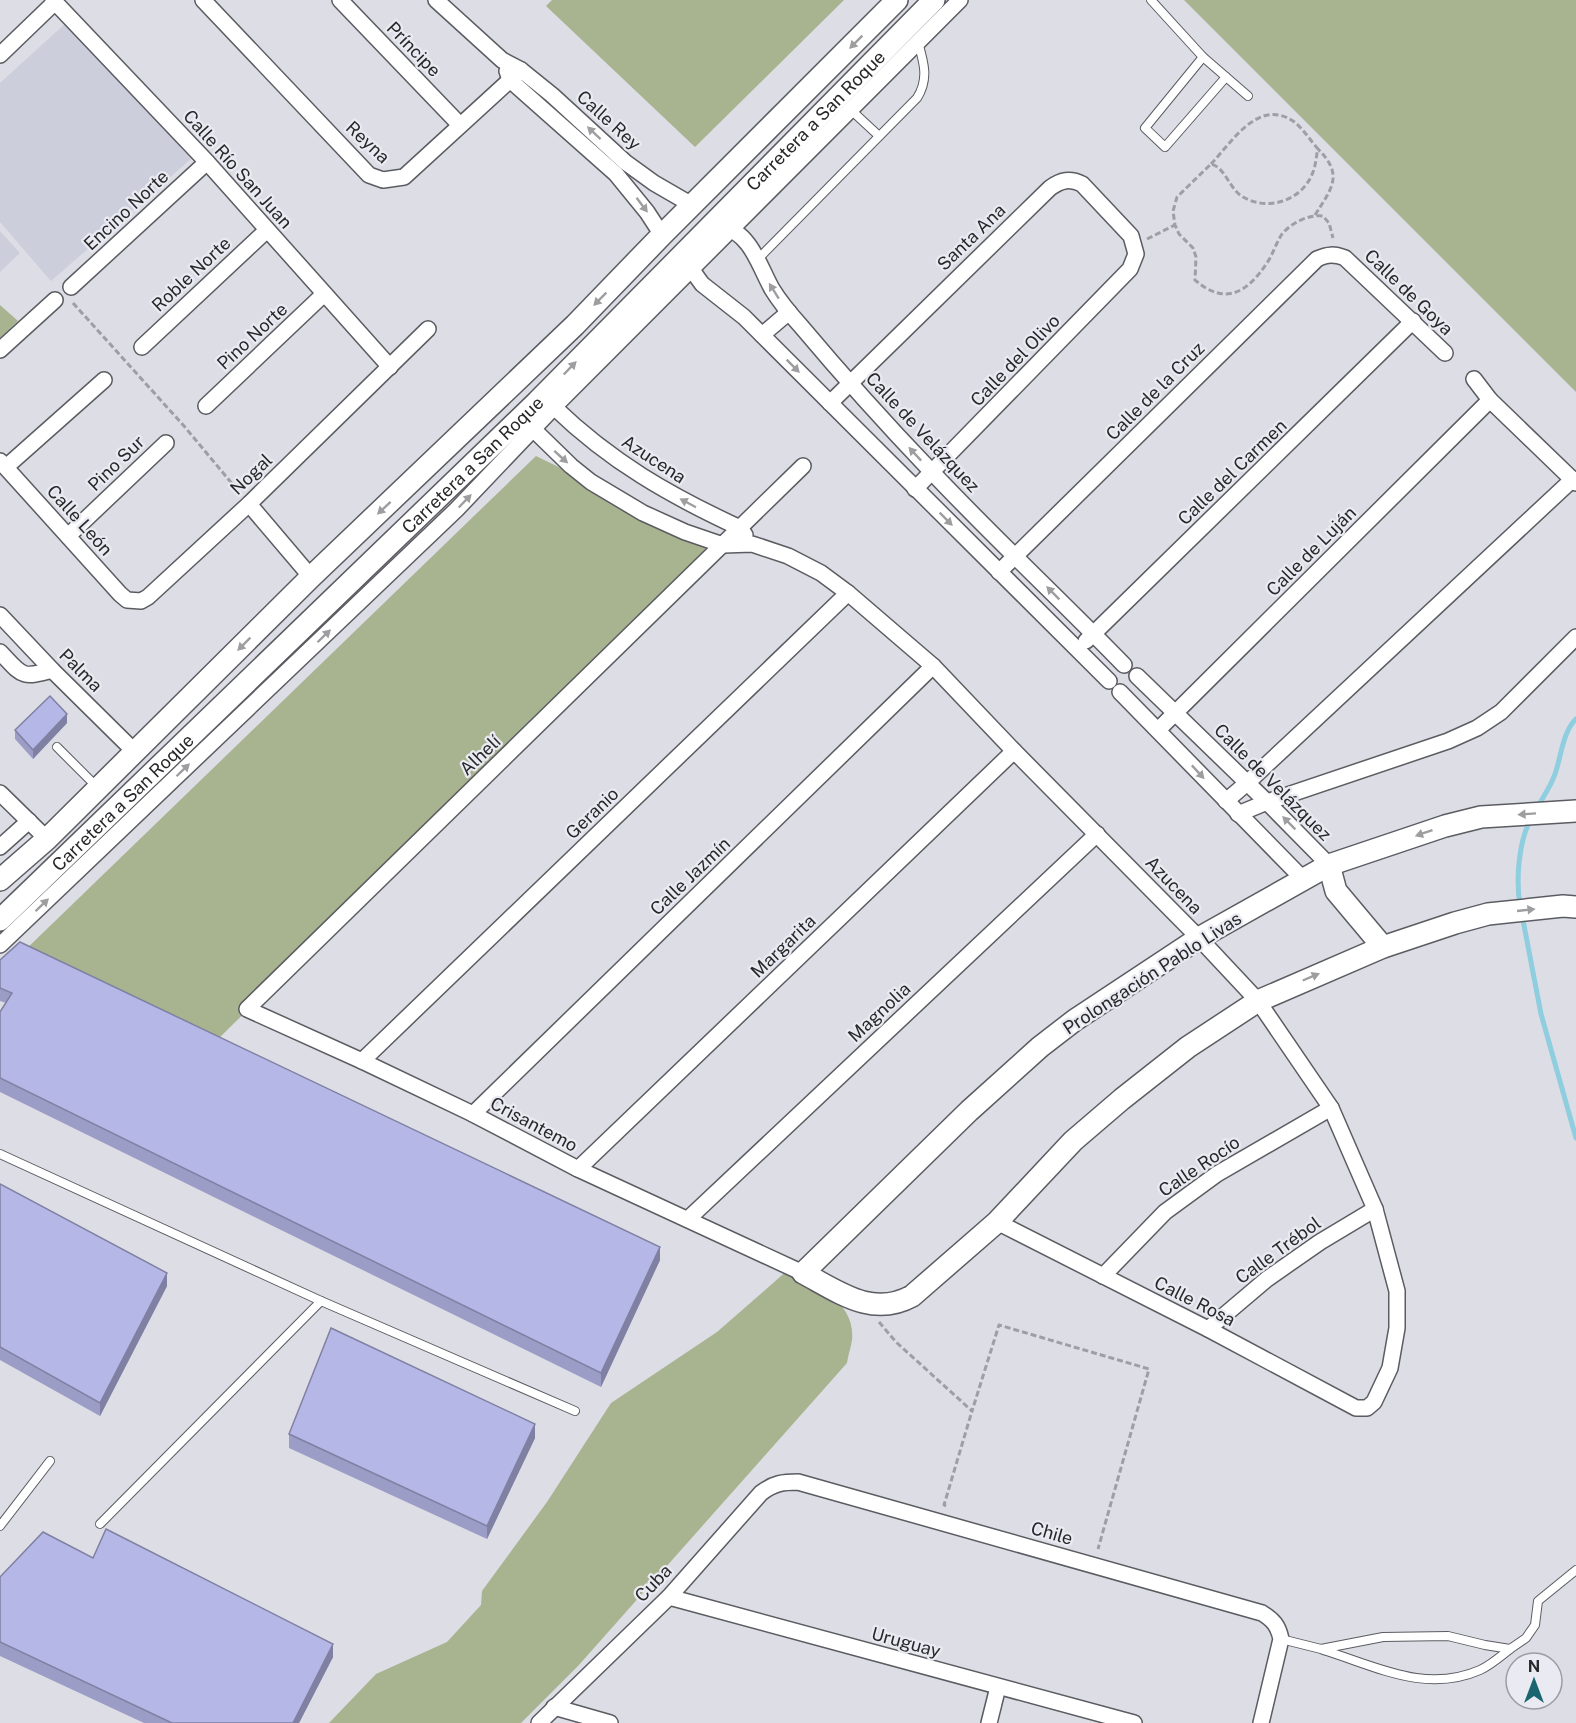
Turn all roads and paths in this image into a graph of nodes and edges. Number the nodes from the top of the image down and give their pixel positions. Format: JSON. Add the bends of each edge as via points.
{"nodes":[{"id":1,"x":203,"y":0,"type":"edge"},
{"id":2,"x":340,"y":0,"type":"edge"},
{"id":3,"x":436,"y":0,"type":"edge"},
{"id":4,"x":897,"y":0,"type":"edge"},
{"id":5,"x":934,"y":0,"type":"edge"},
{"id":6,"x":960,"y":0,"type":"edge"},
{"id":7,"x":1151,"y":0,"type":"edge"},
{"id":8,"x":54,"y":1,"type":"edge"},
{"id":9,"x":918,"y":42,"type":"junction"},
{"id":10,"x":0,"y":55,"type":"edge"},
{"id":11,"x":1203,"y":57,"type":"junction"},
{"id":12,"x":516,"y":75,"type":"junction"},
{"id":13,"x":1227,"y":77,"type":"junction"},
{"id":14,"x":1248,"y":96,"type":"dead end"},
{"id":15,"x":851,"y":110,"type":"junction"},
{"id":16,"x":460,"y":125,"type":"junction"},
{"id":17,"x":879,"y":136,"type":"junction"},
{"id":18,"x":1318,"y":149,"type":"junction"},
{"id":19,"x":740,"y":158,"type":"junction"},
{"id":20,"x":207,"y":162,"type":"junction"},
{"id":21,"x":1211,"y":164,"type":"junction"},
{"id":22,"x":620,"y":168,"type":"junction"},
{"id":23,"x":692,"y":205,"type":"junction"},
{"id":24,"x":1315,"y":215,"type":"junction"},
{"id":25,"x":1175,"y":225,"type":"junction"},
{"id":26,"x":731,"y":229,"type":"junction"},
{"id":27,"x":267,"y":230,"type":"junction"},
{"id":28,"x":662,"y":235,"type":"junction"},
{"id":29,"x":694,"y":238,"type":"junction"},
{"id":30,"x":1135,"y":249,"type":"junction"},
{"id":31,"x":1341,"y":256,"type":"junction"},
{"id":32,"x":757,"y":260,"type":"junction"},
{"id":33,"x":692,"y":270,"type":"junction"},
{"id":34,"x":620,"y":279,"type":"junction"},
{"id":35,"x":71,"y":294,"type":"joint"},
{"id":36,"x":324,"y":294,"type":"junction"},
{"id":37,"x":56,"y":300,"type":"dead end"},
{"id":38,"x":789,"y":312,"type":"junction"},
{"id":39,"x":1413,"y":321,"type":"junction"},
{"id":40,"x":575,"y":325,"type":"junction"},
{"id":41,"x":428,"y":329,"type":"dead end"},
{"id":42,"x":762,"y":335,"type":"junction"},
{"id":43,"x":142,"y":347,"type":"dead end"},
{"id":44,"x":0,"y":350,"type":"edge"},
{"id":45,"x":1445,"y":353,"type":"dead end"},
{"id":46,"x":390,"y":366,"type":"junction"},
{"id":47,"x":1474,"y":379,"type":"dead end"},
{"id":48,"x":104,"y":380,"type":"dead end"},
{"id":49,"x":849,"y":383,"type":"junction"},
{"id":50,"x":1490,"y":400,"type":"junction"},
{"id":51,"x":830,"y":403,"type":"junction"},
{"id":52,"x":206,"y":406,"type":"dead end"},
{"id":53,"x":535,"y":411,"type":"junction"},
{"id":54,"x":165,"y":443,"type":"dead end"},
{"id":55,"x":452,"y":443,"type":"junction"},
{"id":56,"x":3,"y":464,"type":"edge"},
{"id":57,"x":803,"y":466,"type":"dead end"},
{"id":58,"x":932,"y":473,"type":"junction"},
{"id":59,"x":1574,"y":481,"type":"edge"},
{"id":60,"x":915,"y":489,"type":"junction"},
{"id":61,"x":249,"y":504,"type":"junction"},
{"id":62,"x":740,"y":528,"type":"junction"},
{"id":63,"x":68,"y":536,"type":"junction"},
{"id":64,"x":396,"y":538,"type":"junction"},
{"id":65,"x":752,"y":544,"type":"junction"},
{"id":66,"x":723,"y":545,"type":"junction"},
{"id":67,"x":1016,"y":556,"type":"junction"},
{"id":68,"x":999,"y":572,"type":"junction"},
{"id":69,"x":311,"y":578,"type":"junction"},
{"id":70,"x":848,"y":593,"type":"junction"},
{"id":71,"x":133,"y":602,"type":"joint"},
{"id":72,"x":0,"y":615,"type":"edge"},
{"id":73,"x":1094,"y":634,"type":"junction"},
{"id":74,"x":1576,"y":637,"type":"edge"},
{"id":75,"x":1077,"y":648,"type":"junction"},
{"id":76,"x":0,"y":652,"type":"edge"},
{"id":77,"x":273,"y":657,"type":"junction"},
{"id":78,"x":1124,"y":665,"type":"dead end"},
{"id":79,"x":933,"y":666,"type":"junction"},
{"id":80,"x":52,"y":670,"type":"junction"},
{"id":81,"x":1137,"y":676,"type":"dead end"},
{"id":82,"x":1176,"y":713,"type":"junction"},
{"id":83,"x":1158,"y":730,"type":"junction"},
{"id":84,"x":57,"y":747,"type":"dead end"},
{"id":85,"x":1014,"y":751,"type":"junction"},
{"id":86,"x":135,"y":752,"type":"junction"},
{"id":87,"x":1247,"y":783,"type":"junction"},
{"id":88,"x":98,"y":787,"type":"junction"},
{"id":89,"x":0,"y":793,"type":"edge"},
{"id":90,"x":1226,"y":801,"type":"junction"},
{"id":91,"x":1267,"y":802,"type":"junction"},
{"id":92,"x":1575,"y":811,"type":"edge"},
{"id":93,"x":1239,"y":814,"type":"junction"},
{"id":94,"x":28,"y":821,"type":"junction"},
{"id":95,"x":1097,"y":834,"type":"junction"},
{"id":96,"x":47,"y":839,"type":"junction"},
{"id":97,"x":0,"y":847,"type":"edge"},
{"id":98,"x":1329,"y":865,"type":"junction"},
{"id":99,"x":2,"y":879,"type":"edge"},
{"id":100,"x":1304,"y":880,"type":"junction"},
{"id":101,"x":1336,"y":891,"type":"junction"},
{"id":102,"x":1570,"y":907,"type":"edge"},
{"id":103,"x":0,"y":920,"type":"edge"},
{"id":104,"x":1199,"y":938,"type":"junction"},
{"id":105,"x":0,"y":945,"type":"edge"},
{"id":106,"x":1383,"y":946,"type":"junction"},
{"id":107,"x":1258,"y":1001,"type":"junction"},
{"id":108,"x":247,"y":1009,"type":"joint"},
{"id":109,"x":362,"y":1061,"type":"junction"},
{"id":110,"x":1331,"y":1108,"type":"junction"},
{"id":111,"x":473,"y":1114,"type":"junction"},
{"id":112,"x":0,"y":1154,"type":"edge"},
{"id":113,"x":578,"y":1169,"type":"junction"},
{"id":114,"x":1376,"y":1209,"type":"junction"},
{"id":115,"x":688,"y":1219,"type":"junction"},
{"id":116,"x":997,"y":1221,"type":"junction"},
{"id":117,"x":803,"y":1273,"type":"junction"},
{"id":118,"x":1103,"y":1276,"type":"junction"},
{"id":119,"x":321,"y":1301,"type":"junction"},
{"id":120,"x":866,"y":1303,"type":"junction"},
{"id":121,"x":1208,"y":1329,"type":"junction"},
{"id":122,"x":1374,"y":1402,"type":"joint"},
{"id":123,"x":972,"y":1411,"type":"junction"},
{"id":124,"x":575,"y":1412,"type":"dead end"},
{"id":125,"x":50,"y":1461,"type":"dead end"},
{"id":126,"x":798,"y":1482,"type":"joint"},
{"id":127,"x":955,"y":1508,"type":"dead end"},
{"id":128,"x":100,"y":1524,"type":"dead end"},
{"id":129,"x":0,"y":1526,"type":"edge"},
{"id":130,"x":1098,"y":1550,"type":"dead end"},
{"id":131,"x":1576,"y":1570,"type":"edge"},
{"id":132,"x":669,"y":1597,"type":"junction"},
{"id":133,"x":1281,"y":1639,"type":"junction"},
{"id":134,"x":1321,"y":1649,"type":"junction"},
{"id":135,"x":1510,"y":1649,"type":"junction"},
{"id":136,"x":998,"y":1687,"type":"junction"},
{"id":137,"x":554,"y":1707,"type":"junction"},
{"id":138,"x":539,"y":1723,"type":"edge"},
{"id":139,"x":610,"y":1723,"type":"edge"},
{"id":140,"x":989,"y":1723,"type":"edge"},
{"id":141,"x":1134,"y":1723,"type":"edge"},
{"id":142,"x":1261,"y":1723,"type":"edge"}],
"edges":[{"from":1,"to":16,"type":"street","name":"Reyna","via":[[369,175],[383,180],[404,177]]},
{"from":2,"to":16,"type":"street","name":"Príncipe"},
{"from":3,"to":12,"type":"street","name":"Calle Rey"},
{"from":4,"to":19,"type":"main road","name":"Carretera a San Roque","one_way":true},
{"from":5,"to":29,"type":"main road","name":"Carretera a San Roque"},
{"from":6,"to":9,"type":"street"},
{"from":7,"to":11,"type":"lane"},
{"from":8,"to":10,"type":"street"},
{"from":8,"to":20,"type":"street","name":"Calle Río San Juan"},
{"from":9,"to":15,"type":"street"},
{"from":9,"to":17,"type":"lane","via":[[925,67],[924,88]]},
{"from":11,"to":13,"type":"lane"},
{"from":11,"to":13,"type":"lane","via":[[1145,128],[1165,147]]},
{"from":12,"to":16,"type":"street","name":"Reyna"},
{"from":12,"to":22,"type":"street","name":"Calle Rey","via":[[552,94]]},
{"from":13,"to":14,"type":"lane"},
{"from":15,"to":17,"type":"lane"},
{"from":15,"to":26,"type":"street"},
{"from":17,"to":32,"type":"lane"},
{"from":18,"to":21,"type":"path","via":[[1293,121],[1262,115],[1251,120]]},
{"from":18,"to":21,"type":"path","via":[[1313,173],[1299,193],[1275,203],[1261,204],[1243,197],[1232,188],[1221,169]]},
{"from":18,"to":24,"type":"path","via":[[1328,159],[1334,178]]},
{"from":19,"to":23,"type":"main road","name":"Carretera a San Roque"},
{"from":19,"to":29,"type":"main road","via":[[698,218]]},
{"from":20,"to":27,"type":"street","name":"Calle Río San Juan"},
{"from":20,"to":35,"type":"street","name":"Encino Norte"},
{"from":21,"to":25,"type":"path","via":[[1177,197]]},
{"from":22,"to":23,"type":"street","name":"Calle Rey"},
{"from":22,"to":28,"type":"street","name":"Calle Rey","one_way":true},
{"from":23,"to":28,"type":"main road","name":"Carretera a San Roque"},
{"from":24,"to":25,"type":"path","via":[[1282,234],[1250,284],[1232,294],[1218,295],[1195,280],[1193,248]]},
{"from":24,"to":31,"type":"path","via":[[1323,216],[1329,223]]},
{"from":25,"to":30,"type":"path"},
{"from":26,"to":29,"type":"street"},
{"from":26,"to":32,"type":"street","name":"Calle de Velázquez","via":[[742,236]]},
{"from":26,"to":33,"type":"street"},
{"from":27,"to":36,"type":"street","name":"Calle Río San Juan"},
{"from":27,"to":43,"type":"street","name":"Roble Norte"},
{"from":28,"to":34,"type":"main road","name":"Carretera a San Roque"},
{"from":29,"to":33,"type":"street"},
{"from":29,"to":34,"type":"main road","via":[[658,253]]},
{"from":53,"to":29,"type":"main road","name":"Carretera a San Roque","one_way":true},
{"from":30,"to":49,"type":"street","name":"Santa Ana","via":[[1131,236],[1082,184],[1059,181]]},
{"from":30,"to":58,"type":"street","name":"Calle del Olivo","via":[[1130,269]]},
{"from":31,"to":39,"type":"street","name":"Calle de Goya"},
{"from":31,"to":67,"type":"street","name":"Calle de la Cruz","via":[[1317,259]]},
{"from":38,"to":32,"type":"street","name":"Calle de Velázquez","one_way":true},
{"from":33,"to":42,"type":"street","via":[[702,284]]},
{"from":33,"to":53,"type":"street"},
{"from":34,"to":40,"type":"main road","name":"Carretera a San Roque","one_way":true},
{"from":35,"to":61,"type":"path"},
{"from":36,"to":46,"type":"street","name":"Calle Río San Juan"},
{"from":36,"to":52,"type":"street","name":"Pino Norte"},
{"from":37,"to":44,"type":"street"},
{"from":38,"to":42,"type":"street"},
{"from":38,"to":49,"type":"street","name":"Calle de Velázquez"},
{"from":39,"to":45,"type":"street","name":"Calle de Goya"},
{"from":39,"to":73,"type":"street","name":"Calle del Carmen"},
{"from":40,"to":53,"type":"main road","via":[[541,369]]},
{"from":40,"to":55,"type":"main road","name":"Carretera a San Roque"},
{"from":41,"to":46,"type":"street","name":"Nogal"},
{"from":42,"to":51,"type":"street","one_way":true},
{"from":46,"to":61,"type":"street","name":"Nogal"},
{"from":47,"to":50,"type":"street"},
{"from":48,"to":56,"type":"street"},
{"from":49,"to":51,"type":"street","name":"Santa Ana"},
{"from":58,"to":49,"type":"street","name":"Calle de Velázquez","one_way":true},
{"from":50,"to":59,"type":"street"},
{"from":50,"to":82,"type":"street","name":"Calle de Luján"},
{"from":51,"to":60,"type":"street"},
{"from":53,"to":55,"type":"main road","via":[[512,407]]},
{"from":62,"to":53,"type":"street","name":"Azucena","one_way":true,"via":[[658,488]]},
{"from":53,"to":64,"type":"main road","name":"Carretera a San Roque"},
{"from":53,"to":66,"type":"street","one_way":true,"via":[[548,446],[591,482],[643,513]]},
{"from":105,"to":53,"type":"street","one_way":true,"via":[[457,509]]},
{"from":54,"to":63,"type":"street","name":"Pino Sur"},
{"from":55,"to":69,"type":"main road","name":"Carretera a San Roque","one_way":true},
{"from":56,"to":63,"type":"street","name":"Calle León"},
{"from":57,"to":62,"type":"street","name":"Alhelí"},
{"from":58,"to":60,"type":"street","name":"Calle del Olivo"},
{"from":58,"to":67,"type":"street","name":"Calle de Velázquez"},
{"from":59,"to":87,"type":"street"},
{"from":60,"to":68,"type":"street","one_way":true},
{"from":61,"to":69,"type":"street"},
{"from":61,"to":71,"type":"street","name":"Nogal","via":[[148,597]]},
{"from":62,"to":65,"type":"street","name":"Azucena"},
{"from":62,"to":66,"type":"street","name":"Alhelí"},
{"from":63,"to":71,"type":"street","name":"Calle León","via":[[120,594]]},
{"from":64,"to":69,"type":"main road"},
{"from":64,"to":77,"type":"main road","name":"Carretera a San Roque"},
{"from":65,"to":66,"type":"street","name":"Azucena"},
{"from":65,"to":70,"type":"street","name":"Azucena","via":[[789,556]]},
{"from":66,"to":108,"type":"street","name":"Alhelí"},
{"from":67,"to":68,"type":"street","name":"Calle de la Cruz"},
{"from":73,"to":67,"type":"street","name":"Calle de Velázquez","one_way":true},
{"from":68,"to":75,"type":"street"},
{"from":69,"to":77,"type":"main road","via":[[298,612]]},
{"from":69,"to":86,"type":"main road","name":"Carretera a San Roque","one_way":true},
{"from":70,"to":79,"type":"street","name":"Azucena"},
{"from":70,"to":109,"type":"street","name":"Geranio"},
{"from":72,"to":80,"type":"street","name":"Palma"},
{"from":73,"to":75,"type":"street","name":"Calle del Carmen"},
{"from":73,"to":78,"type":"street","name":"Calle de Velázquez"},
{"from":74,"to":91,"type":"street","via":[[1501,711],[1477,728]]},
{"from":75,"to":83,"type":"street"},
{"from":76,"to":80,"type":"street","via":[[23,674]]},
{"from":77,"to":103,"type":"main road","name":"Carretera a San Roque"},
{"from":79,"to":85,"type":"street","name":"Azucena"},
{"from":79,"to":111,"type":"street","name":"Calle Jazmín"},
{"from":80,"to":86,"type":"street","name":"Palma"},
{"from":81,"to":82,"type":"street","name":"Calle de Velázquez"},
{"from":82,"to":83,"type":"street","name":"Calle de Luján"},
{"from":82,"to":87,"type":"street","name":"Calle de Velázquez"},
{"from":83,"to":90,"type":"street","one_way":true},
{"from":84,"to":88,"type":"lane"},
{"from":85,"to":95,"type":"street","name":"Azucena"},
{"from":85,"to":113,"type":"street","name":"Margarita"},
{"from":86,"to":88,"type":"main road","name":"Carretera a San Roque"},
{"from":87,"to":90,"type":"street"},
{"from":87,"to":91,"type":"street","name":"Calle de Velázquez"},
{"from":88,"to":96,"type":"main road","name":"Carretera a San Roque"},
{"from":89,"to":94,"type":"street"},
{"from":90,"to":93,"type":"street"},
{"from":91,"to":93,"type":"street"},
{"from":98,"to":91,"type":"street","name":"Calle de Velázquez","one_way":true},
{"from":92,"to":98,"type":"main road","name":"Prolongación Pablo Livas","one_way":true,"via":[[1481,817]]},
{"from":93,"to":100,"type":"street"},
{"from":94,"to":96,"type":"street"},
{"from":94,"to":97,"type":"street"},
{"from":95,"to":104,"type":"street","name":"Azucena"},
{"from":95,"to":115,"type":"street","name":"Magnolia"},
{"from":96,"to":99,"type":"main road","name":"Carretera a San Roque"},
{"from":98,"to":100,"type":"main road","name":"Prolongación Pablo Livas"},
{"from":98,"to":101,"type":"main road"},
{"from":100,"to":101,"type":"main road"},
{"from":100,"to":104,"type":"main road","name":"Prolongación Pablo Livas"},
{"from":101,"to":106,"type":"main road"},
{"from":106,"to":102,"type":"main road","one_way":true,"via":[[1488,914]]},
{"from":104,"to":107,"type":"street","name":"Azucena"},
{"from":104,"to":117,"type":"main road","name":"Prolongación Pablo Livas","via":[[1040,1047]]},
{"from":107,"to":106,"type":"main road","one_way":true},
{"from":107,"to":110,"type":"street","name":"Azucena"},
{"from":107,"to":116,"type":"main road","via":[[1188,1047],[1122,1099],[1073,1141]]},
{"from":108,"to":109,"type":"street","name":"Crisantemo"},
{"from":109,"to":111,"type":"street","name":"Crisantemo"},
{"from":110,"to":114,"type":"street","name":"Azucena"},
{"from":110,"to":118,"type":"street","name":"Calle Rocío","via":[[1209,1180],[1166,1212]]},
{"from":111,"to":113,"type":"street","name":"Crisantemo"},
{"from":112,"to":119,"type":"lane"},
{"from":113,"to":115,"type":"street","name":"Crisantemo"},
{"from":114,"to":121,"type":"street","name":"Calle Trébol","via":[[1267,1279]]},
{"from":114,"to":122,"type":"street","name":"Azucena","via":[[1397,1291],[1397,1329],[1390,1368]]},
{"from":115,"to":117,"type":"street","name":"Crisantemo"},
{"from":116,"to":118,"type":"street","name":"Calle Rosa"},
{"from":116,"to":120,"type":"main road","via":[[912,1296],[895,1303]]},
{"from":117,"to":120,"type":"main road"},
{"from":118,"to":121,"type":"street","name":"Calle Rosa"},
{"from":119,"to":124,"type":"lane"},
{"from":119,"to":128,"type":"lane"},
{"from":120,"to":123,"type":"path","via":[[882,1329]]},
{"from":121,"to":122,"type":"street","name":"Calle Rosa","via":[[1356,1408],[1367,1408]]},
{"from":123,"to":127,"type":"path","via":[[944,1505]]},
{"from":123,"to":130,"type":"path","via":[[999,1325],[1149,1369]]},
{"from":125,"to":129,"type":"lane"},
{"from":126,"to":132,"type":"street","name":"Cuba","via":[[780,1482],[761,1493]]},
{"from":126,"to":133,"type":"street","name":"Chile","via":[[1262,1613],[1272,1619]]},
{"from":131,"to":135,"type":"lane","via":[[1538,1601],[1535,1625],[1526,1638]]},
{"from":132,"to":136,"type":"street","name":"Uruguay"},
{"from":132,"to":137,"type":"street","name":"Cuba"},
{"from":133,"to":134,"type":"lane"},
{"from":133,"to":142,"type":"street"},
{"from":134,"to":135,"type":"lane","via":[[1383,1637],[1448,1636]]},
{"from":134,"to":135,"type":"lane","via":[[1391,1674],[1431,1680],[1453,1679],[1481,1669]]},
{"from":136,"to":140,"type":"street"},
{"from":136,"to":141,"type":"street","name":"Uruguay"},
{"from":137,"to":138,"type":"street","name":"Cuba"},
{"from":137,"to":139,"type":"street"}]}
